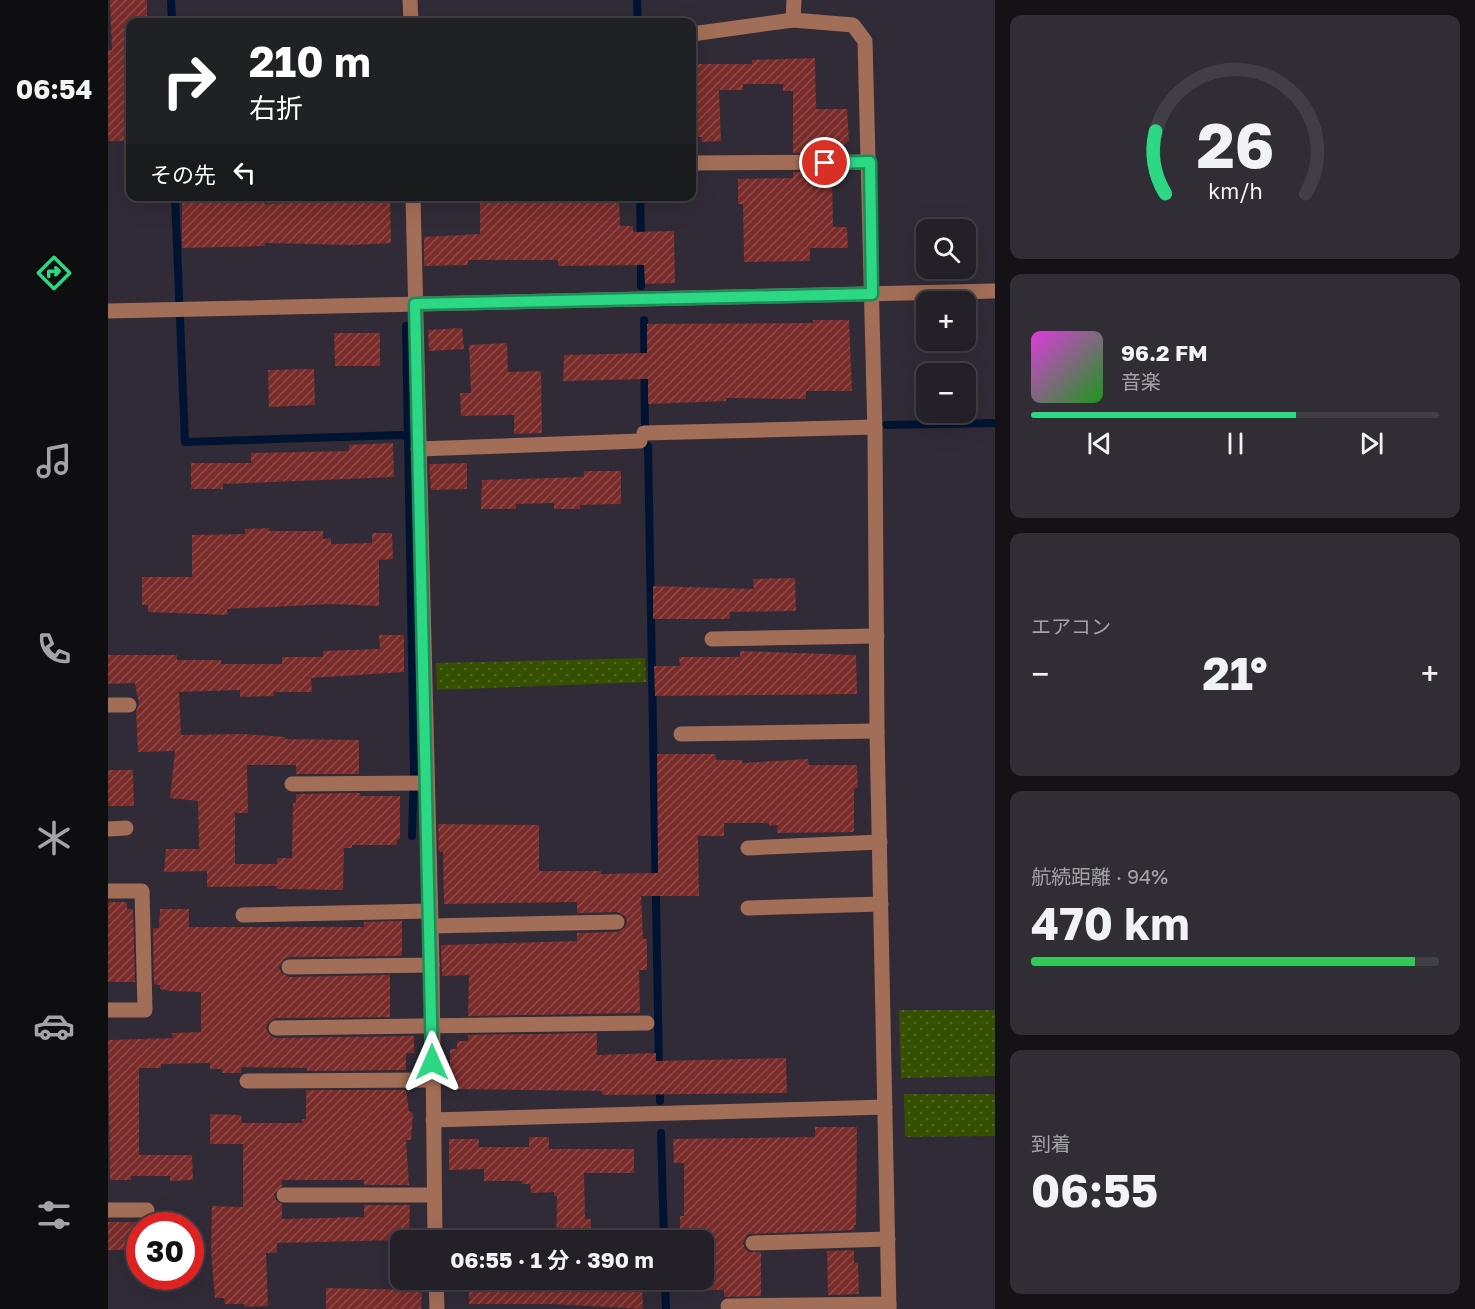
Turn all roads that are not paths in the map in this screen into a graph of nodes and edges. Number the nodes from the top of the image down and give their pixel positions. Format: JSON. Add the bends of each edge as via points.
{"nodes":[{"id":1,"x":410,"y":0,"type":"edge"},
{"id":2,"x":794,"y":0,"type":"edge"},
{"id":3,"x":411,"y":18,"type":"edge"},
{"id":4,"x":793,"y":20,"type":"junction"},
{"id":5,"x":696,"y":33,"type":"edge"},
{"id":6,"x":870,"y":162,"type":"junction"},
{"id":7,"x":696,"y":163,"type":"edge"},
{"id":8,"x":413,"y":201,"type":"edge"},
{"id":9,"x":995,"y":291,"type":"edge"},
{"id":10,"x":872,"y":294,"type":"junction"},
{"id":11,"x":415,"y":304,"type":"junction"},
{"id":12,"x":108,"y":311,"type":"edge"},
{"id":13,"x":875,"y":427,"type":"junction"},
{"id":14,"x":418,"y":449,"type":"junction"},
{"id":15,"x":877,"y":636,"type":"junction"},
{"id":16,"x":712,"y":639,"type":"dead end"},
{"id":17,"x":108,"y":705,"type":"edge"},
{"id":18,"x":129,"y":705,"type":"dead end"},
{"id":19,"x":877,"y":731,"type":"junction"},
{"id":20,"x":681,"y":734,"type":"dead end"},
{"id":21,"x":425,"y":783,"type":"junction"},
{"id":22,"x":292,"y":784,"type":"dead end"},
{"id":23,"x":126,"y":828,"type":"dead end"},
{"id":24,"x":108,"y":829,"type":"edge"},
{"id":25,"x":880,"y":842,"type":"junction"},
{"id":26,"x":748,"y":848,"type":"dead end"},
{"id":27,"x":108,"y":891,"type":"edge"},
{"id":28,"x":881,"y":904,"type":"junction"},
{"id":29,"x":747,"y":908,"type":"dead end"},
{"id":30,"x":243,"y":915,"type":"dead end"},
{"id":31,"x":430,"y":918,"type":"junction"},
{"id":32,"x":617,"y":922,"type":"dead end"},
{"id":33,"x":432,"y":965,"type":"junction"},
{"id":34,"x":289,"y":967,"type":"dead end"},
{"id":35,"x":108,"y":1010,"type":"edge"},
{"id":36,"x":647,"y":1023,"type":"dead end"},
{"id":37,"x":432,"y":1026,"type":"junction"},
{"id":38,"x":276,"y":1028,"type":"dead end"},
{"id":39,"x":432,"y":1080,"type":"junction"},
{"id":40,"x":247,"y":1081,"type":"dead end"},
{"id":41,"x":885,"y":1107,"type":"junction"},
{"id":42,"x":433,"y":1120,"type":"junction"},
{"id":43,"x":434,"y":1195,"type":"junction"},
{"id":44,"x":284,"y":1196,"type":"dead end"},
{"id":45,"x":108,"y":1210,"type":"edge"},
{"id":46,"x":147,"y":1210,"type":"dead end"},
{"id":47,"x":435,"y":1230,"type":"edge"},
{"id":48,"x":888,"y":1239,"type":"junction"},
{"id":49,"x":753,"y":1243,"type":"dead end"},
{"id":50,"x":436,"y":1290,"type":"edge"},
{"id":51,"x":728,"y":1306,"type":"dead end"},
{"id":52,"x":889,"y":1306,"type":"edge"},
{"id":53,"x":437,"y":1309,"type":"edge"}],
"edges":[{"from":1,"to":3,"type":"street"},
{"from":2,"to":4,"type":"street"},
{"from":4,"to":5,"type":"street"},
{"from":4,"to":6,"type":"street","via":[[853,26],[865,41]]},
{"from":6,"to":7,"type":"street"},
{"from":6,"to":10,"type":"street"},
{"from":8,"to":11,"type":"street"},
{"from":9,"to":10,"type":"street"},
{"from":10,"to":11,"type":"street"},
{"from":10,"to":13,"type":"street"},
{"from":11,"to":12,"type":"street"},
{"from":11,"to":14,"type":"street"},
{"from":13,"to":14,"type":"street"},
{"from":13,"to":15,"type":"street"},
{"from":14,"to":21,"type":"street"},
{"from":15,"to":16,"type":"street"},
{"from":15,"to":19,"type":"street"},
{"from":17,"to":18,"type":"street"},
{"from":19,"to":20,"type":"street"},
{"from":19,"to":25,"type":"street"},
{"from":21,"to":22,"type":"street"},
{"from":21,"to":31,"type":"street"},
{"from":23,"to":24,"type":"street"},
{"from":25,"to":26,"type":"street"},
{"from":25,"to":28,"type":"street"},
{"from":27,"to":35,"type":"street","via":[[142,891],[145,1010]]},
{"from":28,"to":29,"type":"street"},
{"from":28,"to":41,"type":"street"},
{"from":30,"to":31,"type":"street"},
{"from":31,"to":32,"type":"street"},
{"from":31,"to":33,"type":"street"},
{"from":33,"to":34,"type":"street"},
{"from":33,"to":37,"type":"street"},
{"from":36,"to":37,"type":"street"},
{"from":37,"to":38,"type":"street"},
{"from":37,"to":39,"type":"street"},
{"from":39,"to":40,"type":"street"},
{"from":39,"to":42,"type":"street"},
{"from":41,"to":42,"type":"street"},
{"from":41,"to":48,"type":"street"},
{"from":42,"to":43,"type":"street"},
{"from":43,"to":44,"type":"street"},
{"from":43,"to":47,"type":"street"},
{"from":45,"to":46,"type":"street"},
{"from":48,"to":49,"type":"street"},
{"from":48,"to":52,"type":"street"},
{"from":50,"to":53,"type":"street"},
{"from":51,"to":52,"type":"street"}]}
